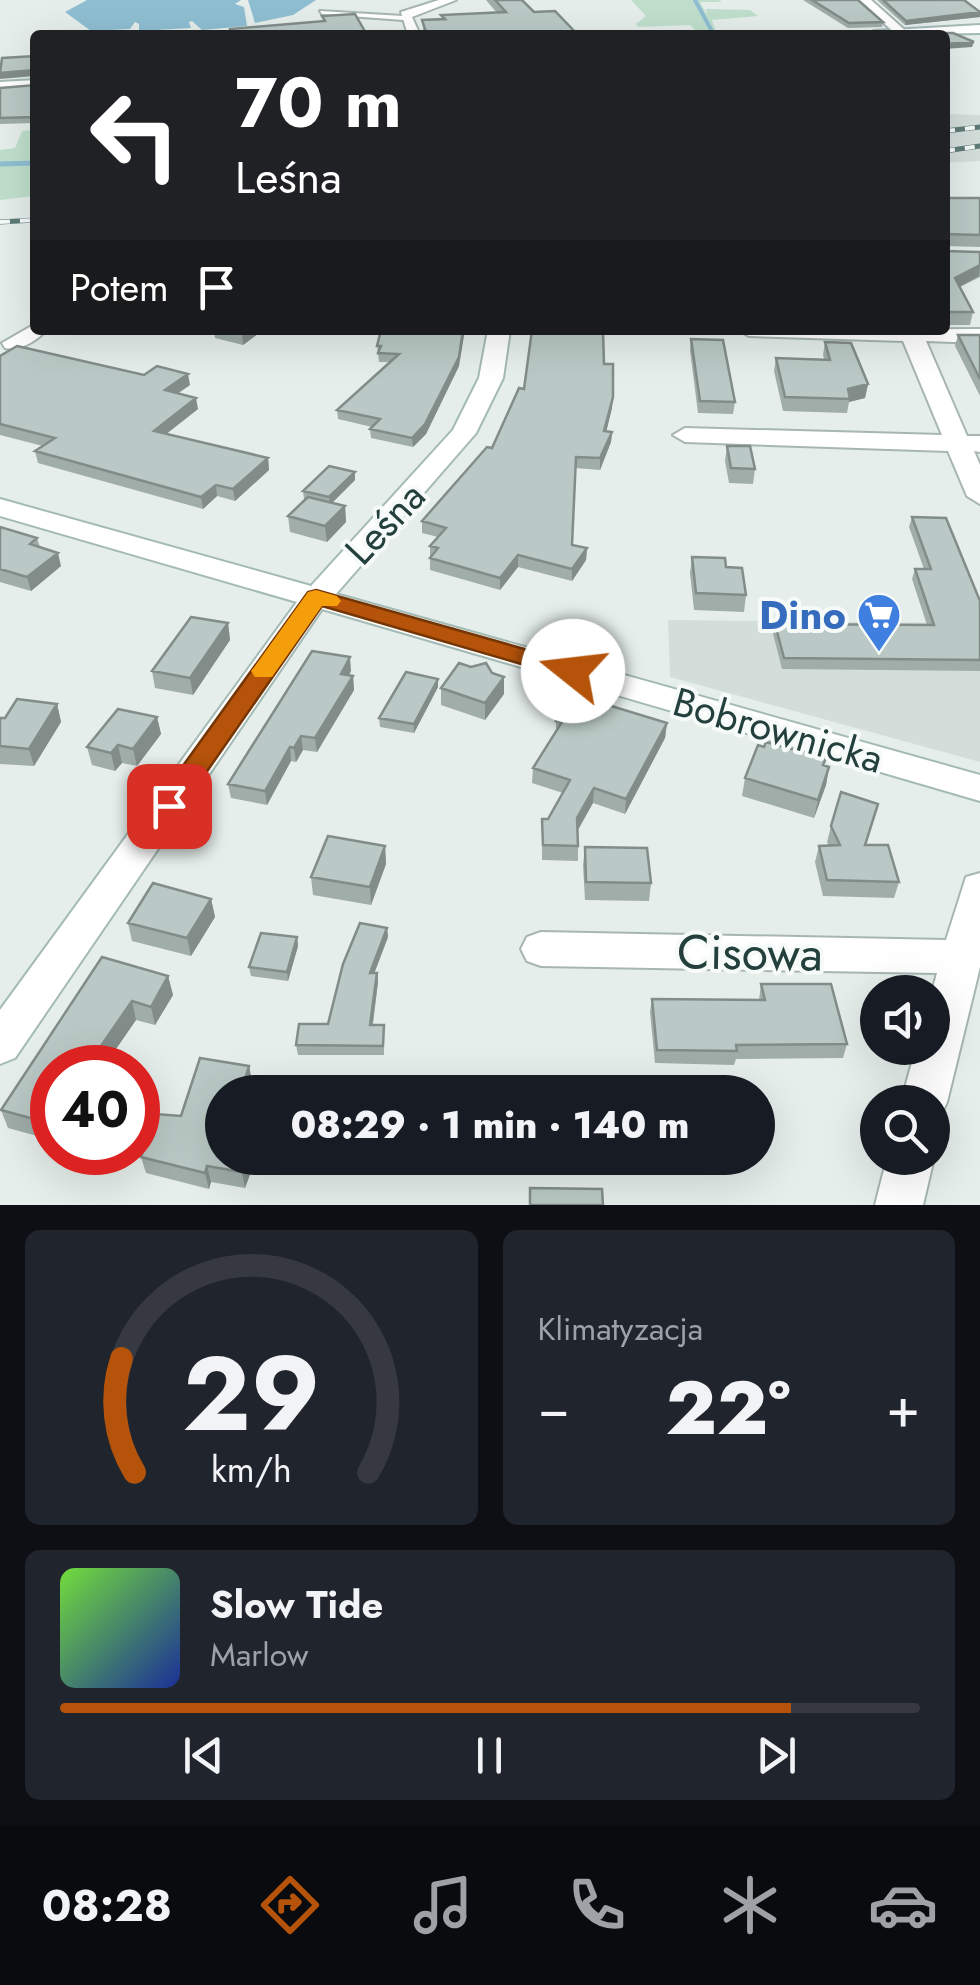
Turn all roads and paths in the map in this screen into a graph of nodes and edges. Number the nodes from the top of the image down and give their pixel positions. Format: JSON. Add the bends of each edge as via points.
{"nodes":[{"id":1,"x":450,"y":0,"type":"edge"},
{"id":2,"x":864,"y":0,"type":"edge"},
{"id":3,"x":322,"y":12,"type":"edge"},
{"id":4,"x":403,"y":18,"type":"junction"},
{"id":5,"x":980,"y":29,"type":"edge"},
{"id":6,"x":411,"y":30,"type":"edge"},
{"id":7,"x":898,"y":30,"type":"edge"},
{"id":8,"x":950,"y":31,"type":"edge"},
{"id":9,"x":30,"y":84,"type":"edge"},
{"id":10,"x":0,"y":86,"type":"edge"},
{"id":11,"x":30,"y":333,"type":"edge"},
{"id":12,"x":950,"y":334,"type":"edge"},
{"id":13,"x":498,"y":335,"type":"edge"},
{"id":14,"x":913,"y":335,"type":"edge"},
{"id":15,"x":980,"y":336,"type":"edge"},
{"id":16,"x":13,"y":343,"type":"edge"},
{"id":17,"x":685,"y":435,"type":"dead end"},
{"id":18,"x":969,"y":444,"type":"edge"},
{"id":19,"x":980,"y":496,"type":"edge"},
{"id":20,"x":0,"y":507,"type":"edge"},
{"id":21,"x":316,"y":597,"type":"junction"},
{"id":22,"x":980,"y":788,"type":"edge"},
{"id":23,"x":980,"y":888,"type":"edge"},
{"id":24,"x":541,"y":949,"type":"dead end"},
{"id":25,"x":959,"y":957,"type":"junction"},
{"id":26,"x":0,"y":1046,"type":"edge"},
{"id":27,"x":928,"y":1085,"type":"edge"},
{"id":28,"x":906,"y":1175,"type":"edge"},
{"id":29,"x":899,"y":1205,"type":"edge"}],
"edges":[{"from":1,"to":4,"type":"street"},
{"from":2,"to":7,"type":"street"},
{"from":3,"to":4,"type":"lane"},
{"from":4,"to":6,"type":"street"},
{"from":5,"to":8,"type":"street"},
{"from":9,"to":10,"type":"street"},
{"from":11,"to":16,"type":"street"},
{"from":12,"to":15,"type":"street"},
{"from":13,"to":21,"type":"street","name":"Leśna","via":[[490,378],[464,434]]},
{"from":14,"to":18,"type":"street"},
{"from":17,"to":18,"type":"street"},
{"from":18,"to":19,"type":"street"},
{"from":20,"to":21,"type":"street","name":"Bobrownicka"},
{"from":21,"to":22,"type":"street","name":"Bobrownicka"},
{"from":21,"to":26,"type":"street","name":"Leśna"},
{"from":23,"to":25,"type":"street"},
{"from":24,"to":25,"type":"street","name":"Cisowa"},
{"from":25,"to":27,"type":"street"},
{"from":28,"to":29,"type":"street"}]}
